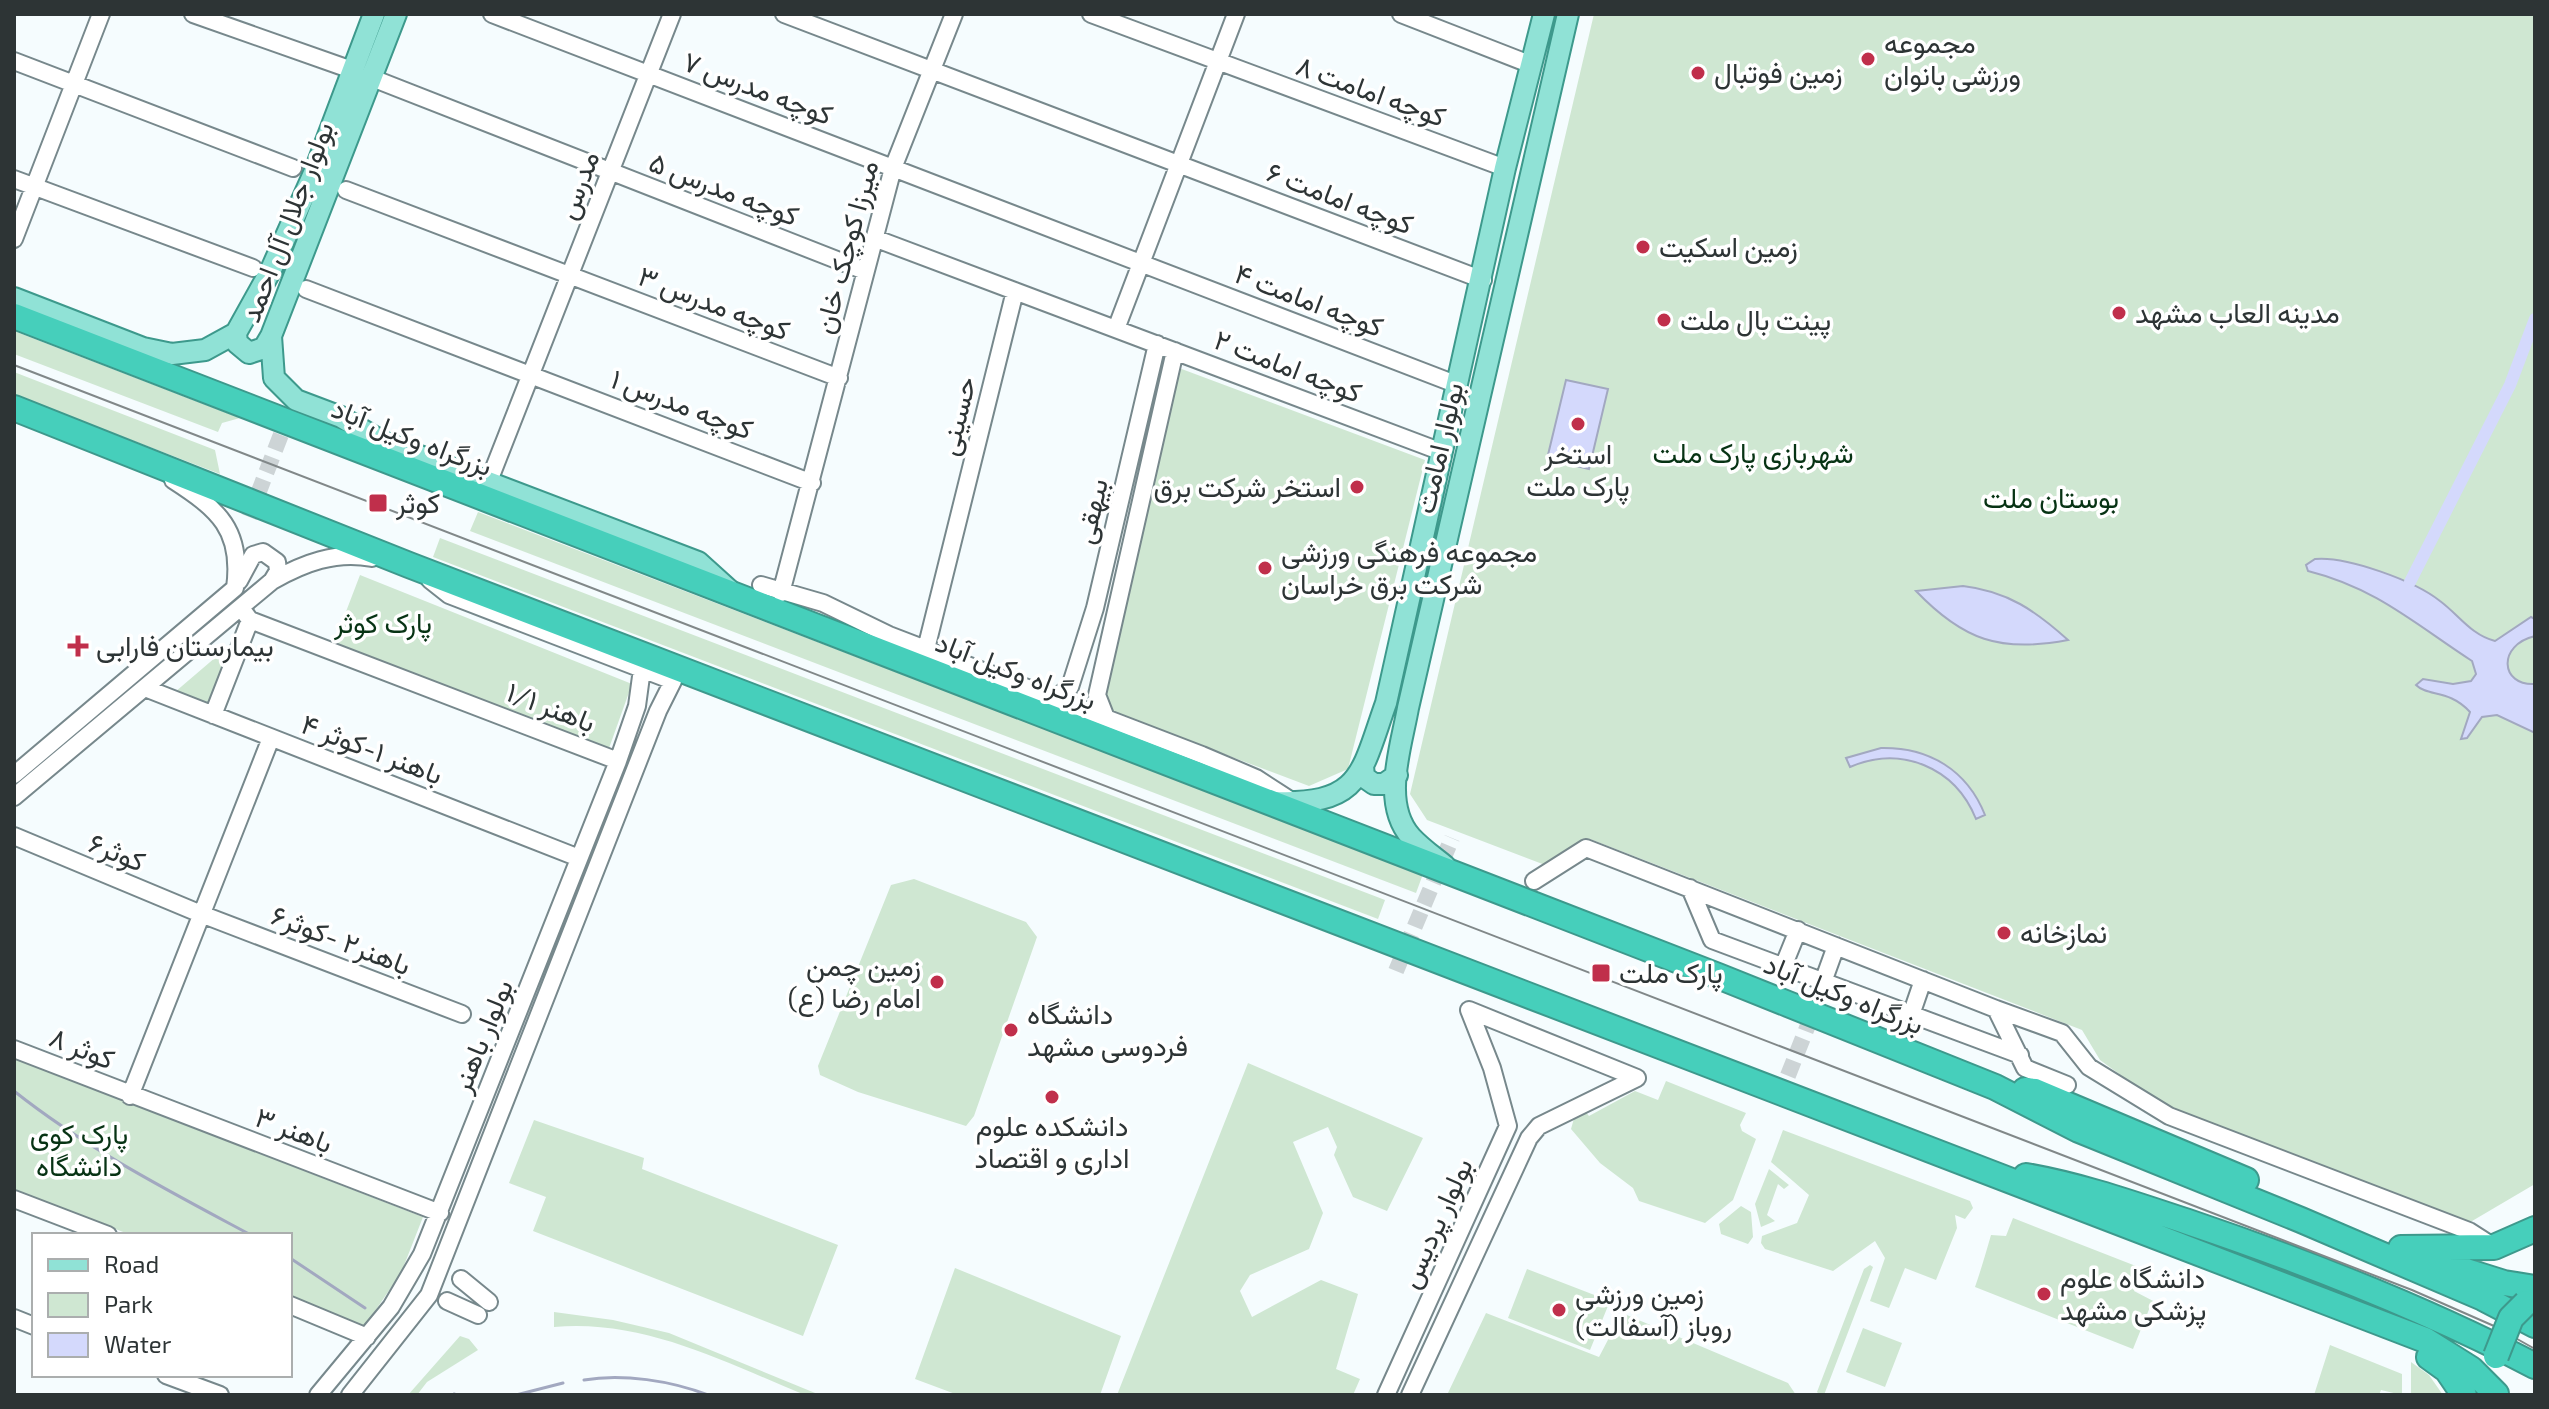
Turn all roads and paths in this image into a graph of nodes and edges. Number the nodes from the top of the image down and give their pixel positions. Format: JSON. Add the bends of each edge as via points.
{"nodes":[{"id":1,"x":101,"y":14,"type":"edge"},
{"id":2,"x":193,"y":14,"type":"edge"},
{"id":3,"x":374,"y":14,"type":"edge"},
{"id":4,"x":396,"y":14,"type":"edge"},
{"id":5,"x":492,"y":14,"type":"edge"},
{"id":6,"x":672,"y":14,"type":"edge"},
{"id":7,"x":784,"y":14,"type":"edge"},
{"id":8,"x":954,"y":14,"type":"edge"},
{"id":9,"x":1091,"y":14,"type":"edge"},
{"id":10,"x":1236,"y":14,"type":"edge"},
{"id":11,"x":1401,"y":14,"type":"edge"},
{"id":12,"x":1544,"y":14,"type":"edge"},
{"id":13,"x":1568,"y":14,"type":"edge"},
{"id":14,"x":14,"y":61,"type":"edge"},
{"id":15,"x":1218,"y":63,"type":"junction"},
{"id":16,"x":1532,"y":65,"type":"junction"},
{"id":17,"x":352,"y":70,"type":"junction"},
{"id":18,"x":931,"y":71,"type":"junction"},
{"id":19,"x":648,"y":74,"type":"junction"},
{"id":20,"x":372,"y":78,"type":"junction"},
{"id":21,"x":74,"y":84,"type":"junction"},
{"id":22,"x":1179,"y":166,"type":"junction"},
{"id":23,"x":293,"y":168,"type":"dead end"},
{"id":24,"x":893,"y":168,"type":"junction"},
{"id":25,"x":1505,"y":168,"type":"junction"},
{"id":26,"x":610,"y":173,"type":"junction"},
{"id":27,"x":14,"y":179,"type":"edge"},
{"id":28,"x":34,"y":187,"type":"junction"},
{"id":29,"x":346,"y":190,"type":"dead end"},
{"id":30,"x":874,"y":238,"type":"junction"},
{"id":31,"x":14,"y":239,"type":"edge"},
{"id":32,"x":1141,"y":264,"type":"junction"},
{"id":33,"x":253,"y":268,"type":"dead end"},
{"id":34,"x":865,"y":271,"type":"junction"},
{"id":35,"x":570,"y":276,"type":"junction"},
{"id":36,"x":1483,"y":280,"type":"junction"},
{"id":37,"x":306,"y":289,"type":"dead end"},
{"id":38,"x":1015,"y":291,"type":"junction"},
{"id":39,"x":14,"y":298,"type":"edge"},
{"id":40,"x":14,"y":316,"type":"edge"},
{"id":41,"x":1116,"y":329,"type":"junction"},
{"id":42,"x":236,"y":333,"type":"junction"},
{"id":43,"x":271,"y":336,"type":"junction"},
{"id":44,"x":1157,"y":344,"type":"junction"},
{"id":45,"x":1175,"y":351,"type":"junction"},
{"id":46,"x":532,"y":374,"type":"junction"},
{"id":47,"x":839,"y":378,"type":"junction"},
{"id":48,"x":1458,"y":385,"type":"junction"},
{"id":49,"x":14,"y":408,"type":"edge"},
{"id":50,"x":1442,"y":452,"type":"junction"},
{"id":51,"x":141,"y":460,"type":"junction"},
{"id":52,"x":489,"y":481,"type":"junction"},
{"id":53,"x":812,"y":483,"type":"junction"},
{"id":54,"x":1121,"y":496,"type":"junction"},
{"id":55,"x":1141,"y":501,"type":"junction"},
{"id":56,"x":409,"y":565,"type":"junction"},
{"id":57,"x":272,"y":581,"type":"junction"},
{"id":58,"x":761,"y":585,"type":"dead end"},
{"id":59,"x":235,"y":588,"type":"junction"},
{"id":60,"x":732,"y":593,"type":"junction"},
{"id":61,"x":781,"y":593,"type":"junction"},
{"id":62,"x":246,"y":614,"type":"junction"},
{"id":63,"x":579,"y":637,"type":"junction"},
{"id":64,"x":926,"y":649,"type":"junction"},
{"id":65,"x":642,"y":669,"type":"junction"},
{"id":66,"x":1070,"y":687,"type":"junction"},
{"id":67,"x":145,"y":688,"type":"junction"},
{"id":68,"x":1097,"y":695,"type":"junction"},
{"id":69,"x":1054,"y":699,"type":"junction"},
{"id":70,"x":637,"y":706,"type":"junction"},
{"id":71,"x":658,"y":711,"type":"junction"},
{"id":72,"x":213,"y":715,"type":"junction"},
{"id":73,"x":1106,"y":718,"type":"junction"},
{"id":74,"x":271,"y":738,"type":"junction"},
{"id":75,"x":618,"y":761,"type":"junction"},
{"id":76,"x":1363,"y":766,"type":"junction"},
{"id":77,"x":14,"y":775,"type":"edge"},
{"id":78,"x":1397,"y":775,"type":"junction"},
{"id":79,"x":14,"y":797,"type":"edge"},
{"id":80,"x":1267,"y":801,"type":"junction"},
{"id":81,"x":1293,"y":802,"type":"junction"},
{"id":82,"x":14,"y":836,"type":"edge"},
{"id":83,"x":579,"y":858,"type":"junction"},
{"id":84,"x":1454,"y":874,"type":"junction"},
{"id":85,"x":1534,"y":881,"type":"dead end"},
{"id":86,"x":1690,"y":888,"type":"junction"},
{"id":87,"x":201,"y":914,"type":"junction"},
{"id":88,"x":557,"y":916,"type":"junction"},
{"id":89,"x":577,"y":923,"type":"junction"},
{"id":90,"x":1798,"y":930,"type":"junction"},
{"id":91,"x":1836,"y":946,"type":"junction"},
{"id":92,"x":1783,"y":967,"type":"junction"},
{"id":93,"x":1923,"y":980,"type":"junction"},
{"id":94,"x":1823,"y":982,"type":"junction"},
{"id":95,"x":1996,"y":1009,"type":"junction"},
{"id":96,"x":462,"y":1014,"type":"dead end"},
{"id":97,"x":1911,"y":1015,"type":"junction"},
{"id":98,"x":14,"y":1049,"type":"edge"},
{"id":99,"x":2020,"y":1055,"type":"junction"},
{"id":100,"x":2067,"y":1085,"type":"dead end"},
{"id":101,"x":1995,"y":1087,"type":"junction"},
{"id":102,"x":130,"y":1096,"type":"junction"},
{"id":103,"x":1965,"y":1164,"type":"junction"},
{"id":104,"x":14,"y":1199,"type":"edge"},
{"id":105,"x":440,"y":1213,"type":"junction"},
{"id":106,"x":2535,"y":1229,"type":"edge"},
{"id":107,"x":103,"y":1233,"type":"edge"},
{"id":108,"x":2494,"y":1247,"type":"junction"},
{"id":109,"x":2401,"y":1248,"type":"junction"},
{"id":110,"x":461,"y":1279,"type":"dead end"},
{"id":111,"x":447,"y":1301,"type":"dead end"},
{"id":112,"x":489,"y":1302,"type":"dead end"},
{"id":113,"x":2533,"y":1303,"type":"edge"},
{"id":114,"x":292,"y":1306,"type":"edge"},
{"id":115,"x":478,"y":1315,"type":"dead end"},
{"id":116,"x":367,"y":1337,"type":"junction"},
{"id":117,"x":2535,"y":1366,"type":"edge"},
{"id":118,"x":171,"y":1377,"type":"edge"},
{"id":119,"x":220,"y":1395,"type":"edge"},
{"id":120,"x":318,"y":1395,"type":"edge"},
{"id":121,"x":350,"y":1395,"type":"edge"},
{"id":122,"x":1386,"y":1395,"type":"edge"},
{"id":123,"x":1410,"y":1395,"type":"edge"},
{"id":124,"x":2464,"y":1395,"type":"edge"},
{"id":125,"x":2496,"y":1395,"type":"edge"}],
"edges":[{"from":1,"to":21,"type":"street"},
{"from":2,"to":17,"type":"street"},
{"from":3,"to":17,"type":"main road","name":"بولوار جلال آل احمد"},
{"from":4,"to":20,"type":"main road","name":"بولوار جلال آل احمد"},
{"from":5,"to":19,"type":"street","name":"کوچه مدرس ۷"},
{"from":6,"to":19,"type":"street","name":"مدرس"},
{"from":7,"to":18,"type":"street","name":"کوچه امامت ۶"},
{"from":8,"to":18,"type":"street","name":"میرزا کوچک خان"},
{"from":9,"to":15,"type":"street","name":"کوچه امامت ۸"},
{"from":10,"to":15,"type":"street"},
{"from":11,"to":16,"type":"street"},
{"from":12,"to":16,"type":"main road","name":"بولوار امامت"},
{"from":13,"to":78,"type":"main road","name":"بولوار امامت"},
{"from":14,"to":21,"type":"street"},
{"from":15,"to":22,"type":"street"},
{"from":15,"to":25,"type":"street","name":"کوچه امامت ۸"},
{"from":16,"to":25,"type":"main road","name":"بولوار امامت"},
{"from":17,"to":42,"type":"main road","name":"بولوار جلال آل احمد","via":[[314,173]]},
{"from":18,"to":22,"type":"street","name":"کوچه امامت ۶"},
{"from":18,"to":24,"type":"street","name":"میرزا کوچک خان"},
{"from":19,"to":24,"type":"street","name":"کوچه مدرس ۷"},
{"from":19,"to":26,"type":"street","name":"مدرس"},
{"from":20,"to":26,"type":"street","name":"کوچه مدرس ۵"},
{"from":20,"to":43,"type":"main road","name":"بولوار جلال آل احمد"},
{"from":21,"to":23,"type":"street"},
{"from":21,"to":28,"type":"street"},
{"from":22,"to":32,"type":"street"},
{"from":22,"to":36,"type":"street","name":"کوچه امامت ۶"},
{"from":24,"to":30,"type":"street","name":"میرزا کوچک خان"},
{"from":24,"to":32,"type":"street","name":"کوچه مدرس ۷"},
{"from":25,"to":36,"type":"main road","name":"بولوار امامت"},
{"from":26,"to":34,"type":"street","name":"کوچه مدرس ۵"},
{"from":26,"to":35,"type":"street","name":"مدرس"},
{"from":27,"to":28,"type":"street"},
{"from":28,"to":31,"type":"street"},
{"from":28,"to":33,"type":"street"},
{"from":29,"to":35,"type":"street","name":"کوچه مدرس ۳"},
{"from":30,"to":34,"type":"street","name":"میرزا کوچک خان"},
{"from":30,"to":38,"type":"street","name":"کوچه امامت ۲"},
{"from":32,"to":41,"type":"street"},
{"from":32,"to":48,"type":"street","name":"کوچه امامت ۴"},
{"from":34,"to":47,"type":"street","name":"میرزا کوچک خان"},
{"from":35,"to":46,"type":"street","name":"مدرس"},
{"from":35,"to":47,"type":"street","name":"کوچه مدرس ۳"},
{"from":36,"to":48,"type":"main road","name":"بولوار امامت"},
{"from":37,"to":46,"type":"street","name":"کوچه مدرس ۱"},
{"from":38,"to":41,"type":"street","name":"کوچه امامت ۲"},
{"from":38,"to":64,"type":"street","name":"حسینی"},
{"from":39,"to":42,"type":"main road","name":"بولوار جلال آل احمد","via":[[143,348],[172,354],[205,350]]},
{"from":40,"to":60,"type":"highway","name":"بزرگراه وکیل آباد"},
{"from":41,"to":44,"type":"street","name":"کوچه امامت ۲"},
{"from":42,"to":43,"type":"main road","via":[[240,348],[249,353],[260,351]]},
{"from":43,"to":52,"type":"main road","name":"بولوار جلال آل احمد","via":[[274,378],[296,400],[341,417],[383,442]]},
{"from":44,"to":45,"type":"street","name":"کوچه امامت ۲"},
{"from":44,"to":54,"type":"street","name":"بیهقی"},
{"from":45,"to":50,"type":"street","name":"کوچه امامت ۲"},
{"from":45,"to":55,"type":"street","name":"بیهقی"},
{"from":46,"to":52,"type":"street","name":"مدرس"},
{"from":46,"to":53,"type":"street","name":"کوچه مدرس ۱"},
{"from":47,"to":53,"type":"street","name":"میرزا کوچک خان"},
{"from":48,"to":50,"type":"main road","name":"بولوار امامت"},
{"from":49,"to":51,"type":"highway"},
{"from":50,"to":76,"type":"main road","name":"بولوار امامت","via":[[1386,703]]},
{"from":51,"to":56,"type":"highway"},
{"from":51,"to":59,"type":"street","via":[[207,501],[224,520],[234,541]]},
{"from":52,"to":60,"type":"main road","name":"بولوار جلال آل احمد","via":[[698,562]]},
{"from":53,"to":61,"type":"street","name":"میرزا کوچک خان"},
{"from":54,"to":55,"type":"street"},
{"from":54,"to":66,"type":"street","name":"بیهقی"},
{"from":55,"to":68,"type":"street","name":"بیهقی"},
{"from":56,"to":57,"type":"street","via":[[346,555],[314,560]]},
{"from":56,"to":63,"type":"highway"},
{"from":57,"to":59,"type":"street","via":[[277,562],[263,552],[253,555]]},
{"from":57,"to":62,"type":"street"},
{"from":58,"to":61,"type":"street"},
{"from":59,"to":77,"type":"street"},
{"from":60,"to":80,"type":"highway","name":"بزرگراه وکیل آباد"},
{"from":61,"to":64,"type":"street","via":[[823,603]]},
{"from":62,"to":67,"type":"street"},
{"from":62,"to":72,"type":"street"},
{"from":62,"to":75,"type":"street","name":"باهنر ۱/۱"},
{"from":63,"to":65,"type":"street"},
{"from":63,"to":103,"type":"highway"},
{"from":64,"to":69,"type":"street"},
{"from":65,"to":70,"type":"street","name":"بولوار باهنر"},
{"from":65,"to":71,"type":"street","name":"بولوار باهنر","via":[[673,681]]},
{"from":66,"to":68,"type":"street","via":[[1085,698]]},
{"from":66,"to":69,"type":"street"},
{"from":67,"to":72,"type":"street","name":"باهنر ۱-کوثر ۴"},
{"from":67,"to":79,"type":"street"},
{"from":68,"to":73,"type":"street"},
{"from":69,"to":73,"type":"street"},
{"from":70,"to":71,"type":"street","via":[[647,704]]},
{"from":70,"to":75,"type":"street","name":"بولوار باهنر"},
{"from":71,"to":89,"type":"street","name":"بولوار باهنر"},
{"from":72,"to":74,"type":"street","name":"باهنر ۱-کوثر ۴"},
{"from":73,"to":81,"type":"street","via":[[1256,778]]},
{"from":74,"to":83,"type":"street","name":"باهنر ۱-کوثر ۴"},
{"from":74,"to":87,"type":"street"},
{"from":75,"to":83,"type":"street","name":"بولوار باهنر"},
{"from":76,"to":78,"type":"main road","via":[[1364,777],[1374,784]]},
{"from":76,"to":81,"type":"main road","name":"بولوار امامت","via":[[1356,781],[1341,791]]},
{"from":78,"to":84,"type":"main road","name":"بولوار امامت","via":[[1395,802],[1401,821],[1411,837]]},
{"from":80,"to":81,"type":"main road","name":"بولوار امامت"},
{"from":80,"to":84,"type":"highway","name":"بزرگراه وکیل آباد"},
{"from":82,"to":87,"type":"street","name":"کوثر۶"},
{"from":83,"to":88,"type":"street","name":"بولوار باهنر"},
{"from":84,"to":101,"type":"highway","name":"بزرگراه وکیل آباد"},
{"from":85,"to":86,"type":"street","via":[[1586,848]]},
{"from":86,"to":90,"type":"street"},
{"from":86,"to":92,"type":"street","via":[[1712,940]]},
{"from":87,"to":96,"type":"street","name":"باهنر۲ -کوثر۶"},
{"from":87,"to":102,"type":"street"},
{"from":88,"to":89,"type":"street"},
{"from":88,"to":105,"type":"street","name":"بولوار باهنر"},
{"from":89,"to":121,"type":"street","name":"بولوار باهنر","via":[[429,1295]]},
{"from":90,"to":91,"type":"street"},
{"from":90,"to":92,"type":"street"},
{"from":91,"to":93,"type":"street"},
{"from":91,"to":94,"type":"street"},
{"from":92,"to":94,"type":"street"},
{"from":93,"to":95,"type":"street"},
{"from":93,"to":97,"type":"street"},
{"from":94,"to":97,"type":"street"},
{"from":95,"to":99,"type":"street"},
{"from":95,"to":108,"type":"street","via":[[2062,1033],[2089,1067],[2169,1116],[2469,1231]]},
{"from":97,"to":99,"type":"street"},
{"from":98,"to":102,"type":"street","name":"کوثر ۸"},
{"from":99,"to":100,"type":"street","via":[[2025,1068]]},
{"from":101,"to":109,"type":"highway","name":"بزرگراه وکیل آباد","via":[[2035,1091]]},
{"from":101,"to":113,"type":"highway","name":"بزرگراه وکیل آباد","via":[[2079,1130],[2483,1298]]},
{"from":102,"to":105,"type":"street","name":"باهنر ۳"},
{"from":103,"to":117,"type":"highway","via":[[2074,1185],[2270,1249],[2467,1331]]},
{"from":103,"to":124,"type":"highway","via":[[2143,1247],[2428,1356],[2447,1370]]},
{"from":103,"to":125,"type":"highway","via":[[2425,1340],[2471,1369]]},
{"from":104,"to":107,"type":"street"},
{"from":105,"to":116,"type":"street","name":"بولوار باهنر","via":[[408,1282]]},
{"from":106,"to":108,"type":"highway"},
{"from":108,"to":109,"type":"highway"},
{"from":109,"to":113,"type":"highway","name":"بزرگراه وکیل آباد","via":[[2504,1283]]},
{"from":110,"to":112,"type":"street"},
{"from":111,"to":115,"type":"street"},
{"from":113,"to":125,"type":"highway","bridge":true,"via":[[2511,1318],[2496,1356]]},
{"from":114,"to":116,"type":"street"},
{"from":116,"to":120,"type":"street","name":"بولوار باهنر"},
{"from":118,"to":119,"type":"street"},
{"from":122,"to":123,"type":"street","name":"بولوار پردیس","via":[[1508,1126],[1469,1010],[1637,1078],[1539,1126],[1529,1138]]}]}
